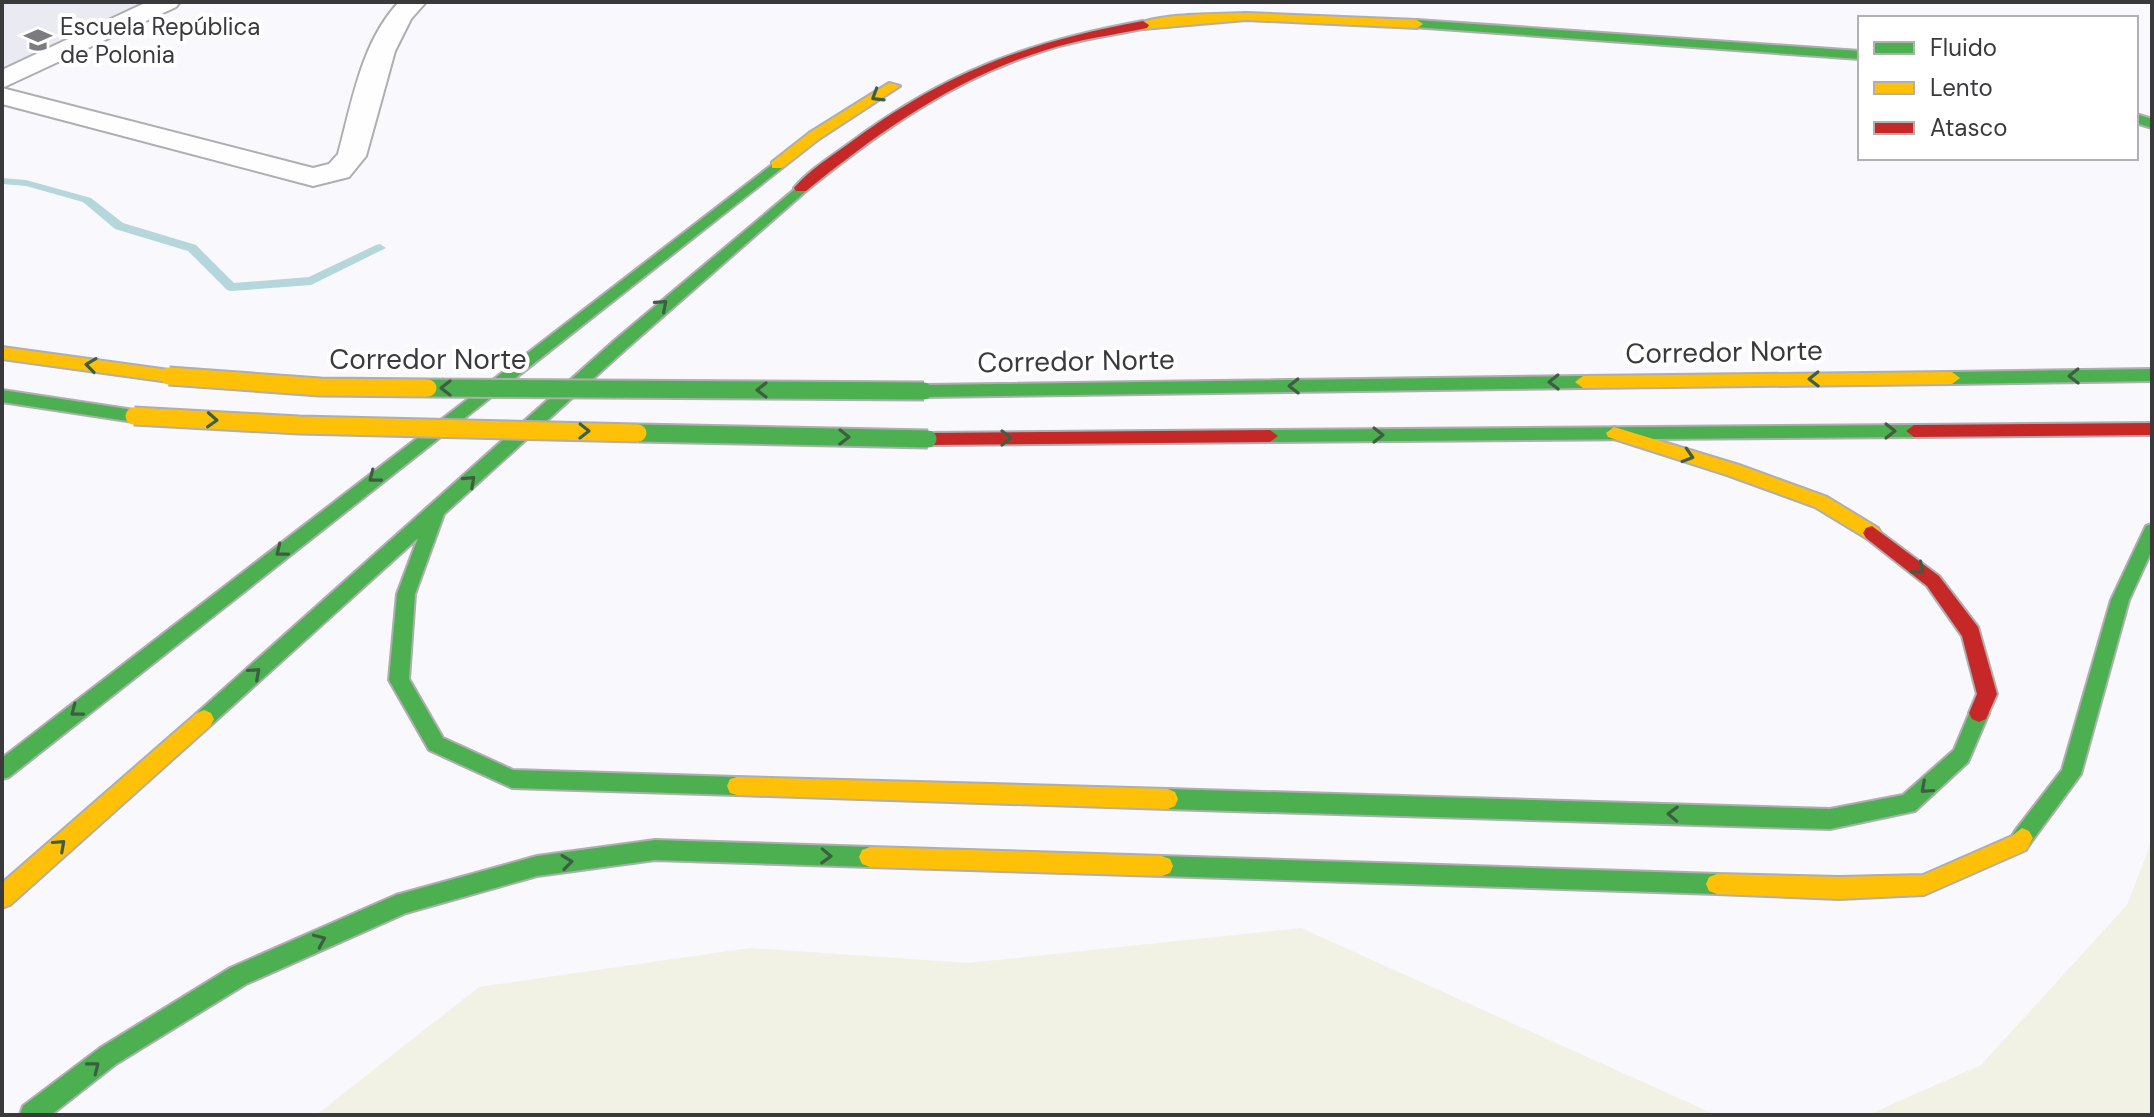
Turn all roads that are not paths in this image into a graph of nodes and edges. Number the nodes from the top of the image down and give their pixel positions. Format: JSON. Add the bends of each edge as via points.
{"nodes":[{"id":1,"x":167,"y":2,"type":"edge"},
{"id":2,"x":413,"y":2,"type":"edge"},
{"id":3,"x":1190,"y":2,"type":"edge"},
{"id":4,"x":1349,"y":2,"type":"edge"},
{"id":5,"x":1041,"y":28,"type":"dead end"},
{"id":6,"x":1858,"y":40,"type":"edge"},
{"id":7,"x":1858,"y":55,"type":"edge"},
{"id":8,"x":911,"y":77,"type":"dead end"},
{"id":9,"x":2,"y":80,"type":"edge"},
{"id":10,"x":2,"y":96,"type":"edge"},
{"id":11,"x":2,"y":353,"type":"edge"},
{"id":12,"x":2152,"y":375,"type":"edge"},
{"id":13,"x":2,"y":396,"type":"edge"},
{"id":14,"x":2152,"y":429,"type":"edge"},
{"id":15,"x":1614,"y":433,"type":"junction"},
{"id":16,"x":435,"y":514,"type":"junction"},
{"id":17,"x":2152,"y":531,"type":"edge"},
{"id":18,"x":2,"y":770,"type":"edge"},
{"id":19,"x":2,"y":897,"type":"edge"},
{"id":20,"x":32,"y":1115,"type":"edge"}],
"edges":[{"from":1,"to":9,"type":"street"},
{"from":2,"to":10,"type":"street","via":[[396,17],[386,37],[352,156],[339,171],[313,177]]},
{"from":3,"to":5,"type":"highway","via":[[1108,12]]},
{"from":4,"to":6,"type":"highway"},
{"from":16,"to":7,"type":"highway","one_way":true,"via":[[662,304],[827,168],[937,88],[1025,50],[1115,27],[1209,16],[1289,15]]},
{"from":8,"to":18,"type":"highway","one_way":true,"via":[[814,136]]},
{"from":12,"to":11,"type":"highway","name":"Corredor Norte","one_way":true,"bridge":true,"via":[[924,391],[320,387],[169,376]]},
{"from":13,"to":15,"type":"highway","one_way":true,"bridge":true,"via":[[134,416],[299,425],[928,439]]},
{"from":15,"to":14,"type":"highway","one_way":true},
{"from":15,"to":16,"type":"highway","one_way":true,"via":[[1821,502],[1883,539],[1933,581],[1971,633],[1987,694],[1961,756],[1908,804],[1830,819],[512,779],[436,744],[399,680],[406,594]]},
{"from":19,"to":16,"type":"highway","one_way":true},
{"from":20,"to":17,"type":"highway","one_way":true,"via":[[108,1056],[238,976],[404,903],[537,866],[655,850],[1823,888],[1924,885],[2019,843],[2071,774],[2120,600]]}]}
